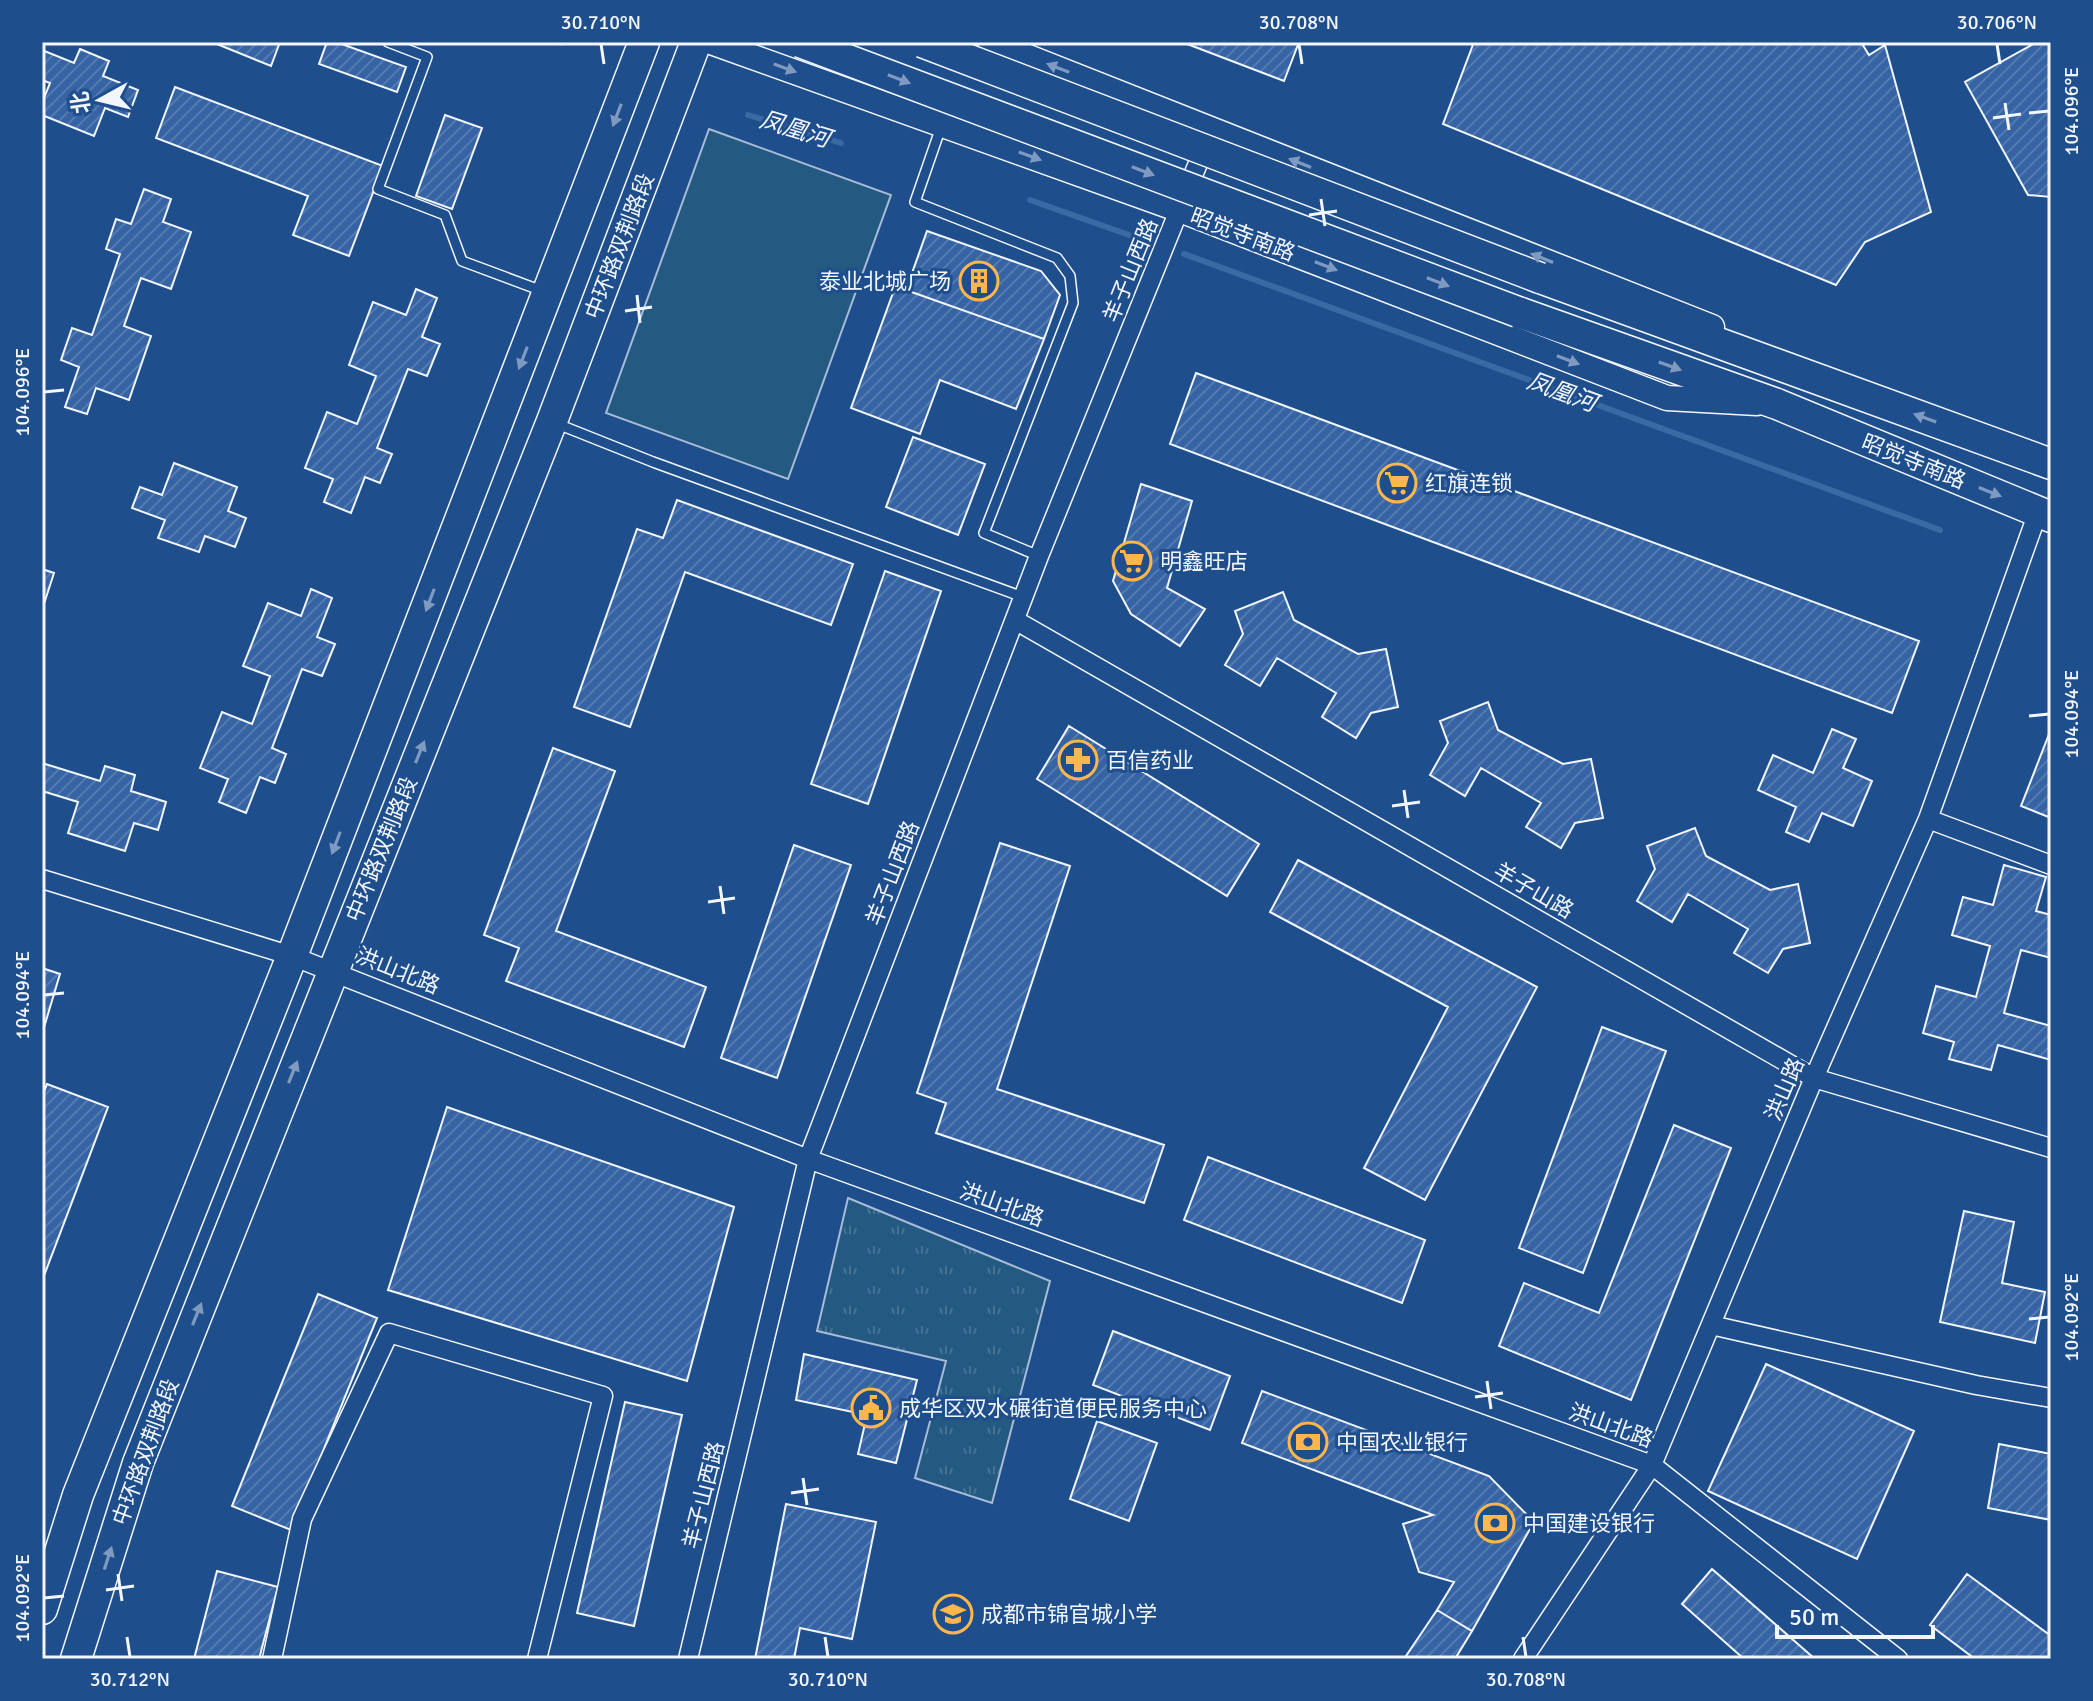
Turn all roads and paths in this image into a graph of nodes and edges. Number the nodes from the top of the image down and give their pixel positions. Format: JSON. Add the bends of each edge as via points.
{"nodes":[{"id":1,"x":388,"y":42,"type":"edge"},
{"id":2,"x":644,"y":42,"type":"edge"},
{"id":3,"x":696,"y":42,"type":"edge"},
{"id":4,"x":711,"y":42,"type":"edge"},
{"id":5,"x":800,"y":42,"type":"edge"},
{"id":6,"x":922,"y":42,"type":"edge"},
{"id":7,"x":990,"y":42,"type":"edge"},
{"id":8,"x":942,"y":124,"type":"junction"},
{"id":9,"x":1212,"y":128,"type":"junction"},
{"id":10,"x":1180,"y":210,"type":"junction"},
{"id":11,"x":548,"y":293,"type":"junction"},
{"id":12,"x":1792,"y":370,"type":"junction"},
{"id":13,"x":1777,"y":404,"type":"junction"},
{"id":14,"x":552,"y":421,"type":"junction"},
{"id":15,"x":2051,"y":464,"type":"edge"},
{"id":16,"x":2044,"y":515,"type":"edge"},
{"id":17,"x":1039,"y":556,"type":"junction"},
{"id":18,"x":1023,"y":597,"type":"junction"},
{"id":19,"x":1015,"y":620,"type":"junction"},
{"id":20,"x":1928,"y":819,"type":"junction"},
{"id":21,"x":2051,"y":865,"type":"edge"},
{"id":22,"x":42,"y":879,"type":"edge"},
{"id":23,"x":292,"y":956,"type":"junction"},
{"id":24,"x":333,"y":970,"type":"junction"},
{"id":25,"x":1814,"y":1078,"type":"junction"},
{"id":26,"x":2051,"y":1148,"type":"edge"},
{"id":27,"x":808,"y":1159,"type":"junction"},
{"id":28,"x":1711,"y":1325,"type":"junction"},
{"id":29,"x":2051,"y":1398,"type":"edge"},
{"id":30,"x":1652,"y":1465,"type":"junction"},
{"id":31,"x":42,"y":1607,"type":"edge"},
{"id":32,"x":76,"y":1659,"type":"edge"},
{"id":33,"x":272,"y":1659,"type":"edge"},
{"id":34,"x":537,"y":1659,"type":"edge"},
{"id":35,"x":688,"y":1659,"type":"edge"},
{"id":36,"x":1523,"y":1659,"type":"edge"},
{"id":37,"x":1898,"y":1659,"type":"edge"}],
"edges":[{"from":1,"to":11,"type":"lane","via":[[427,57],[378,189],[445,215],[462,261]]},
{"from":2,"to":11,"type":"main road","name":"中环路双荆路段","one_way":true},
{"from":3,"to":14,"type":"main road","name":"中环路双荆路段"},
{"from":4,"to":8,"type":"street","name":"昭觉寺南路","one_way":true},
{"from":5,"to":13,"type":"main road","name":"昭觉寺南路","one_way":true,"bridge":true},
{"from":6,"to":12,"type":"main road","name":"昭觉寺南路","bridge":true},
{"from":9,"to":7,"type":"street","name":"昭觉寺南路","one_way":true},
{"from":8,"to":10,"type":"street","name":"昭觉寺南路","one_way":true},
{"from":8,"to":17,"type":"lane","via":[[915,202],[1057,258],[1070,276],[1073,303],[984,533]]},
{"from":9,"to":10,"type":"street","name":"羊子山西路"},
{"from":12,"to":9,"type":"street","name":"昭觉寺南路","one_way":true,"via":[[1701,321]]},
{"from":10,"to":13,"type":"street","name":"昭觉寺南路","one_way":true,"via":[[1667,398]]},
{"from":10,"to":17,"type":"street","name":"羊子山西路"},
{"from":11,"to":23,"type":"main road","name":"中环路双荆路段","one_way":true},
{"from":15,"to":12,"type":"main road","name":"昭觉寺南路","one_way":true},
{"from":13,"to":16,"type":"main road","name":"昭觉寺南路","one_way":true},
{"from":14,"to":18,"type":"lane"},
{"from":24,"to":14,"type":"main road","name":"中环路双荆路段","one_way":true},
{"from":16,"to":20,"type":"street","name":"洪山路"},
{"from":17,"to":18,"type":"street","name":"羊子山西路"},
{"from":18,"to":19,"type":"street","name":"羊子山西路"},
{"from":19,"to":25,"type":"street","name":"羊子山路"},
{"from":19,"to":27,"type":"street","name":"羊子山西路"},
{"from":20,"to":21,"type":"street"},
{"from":20,"to":25,"type":"street","name":"洪山路"},
{"from":22,"to":23,"type":"street","name":"洪山北路"},
{"from":23,"to":24,"type":"street","name":"洪山北路"},
{"from":23,"to":31,"type":"main road","name":"中环路双荆路段","via":[[78,1495]]},
{"from":24,"to":27,"type":"street","name":"洪山北路"},
{"from":32,"to":24,"type":"main road","name":"中环路双荆路段","one_way":true,"via":[[138,1463]]},
{"from":25,"to":26,"type":"street","name":"羊子山路"},
{"from":25,"to":28,"type":"street","name":"洪山路"},
{"from":27,"to":30,"type":"street","name":"洪山北路"},
{"from":27,"to":35,"type":"street","name":"羊子山西路"},
{"from":28,"to":29,"type":"street"},
{"from":28,"to":30,"type":"street","name":"洪山路"},
{"from":30,"to":36,"type":"street","name":"洪山路"},
{"from":30,"to":37,"type":"street","name":"洪山北路"},
{"from":33,"to":34,"type":"street","via":[[302,1519],[389,1333],[603,1396]]}]}
